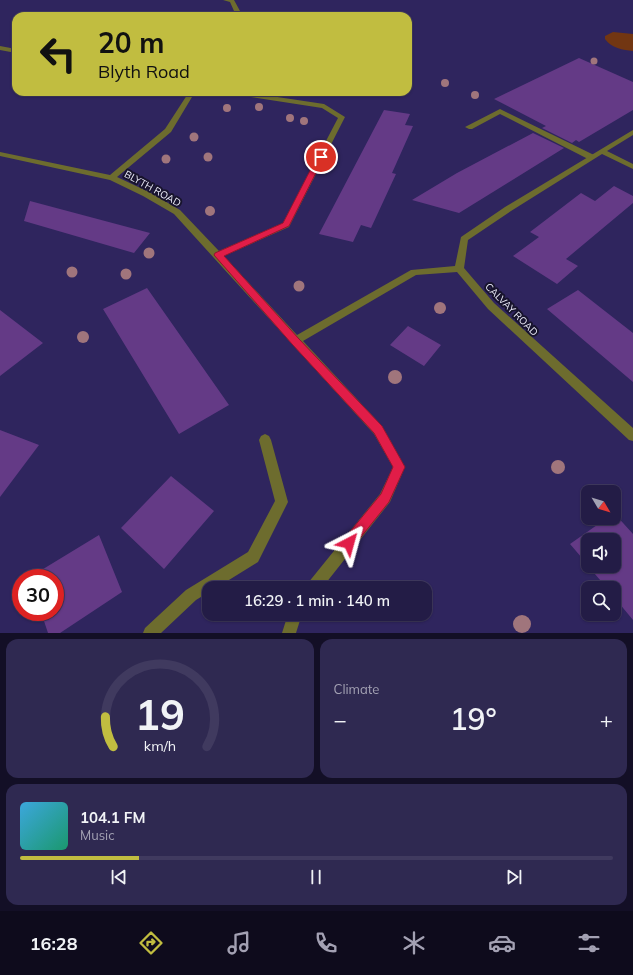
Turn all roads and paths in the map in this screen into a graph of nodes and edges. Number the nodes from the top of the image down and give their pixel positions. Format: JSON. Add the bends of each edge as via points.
{"nodes":[{"id":1,"x":226,"y":0,"type":"edge"},
{"id":2,"x":236,"y":12,"type":"edge"},
{"id":3,"x":0,"y":48,"type":"edge"},
{"id":4,"x":12,"y":50,"type":"edge"},
{"id":5,"x":189,"y":96,"type":"edge"},
{"id":6,"x":258,"y":96,"type":"edge"},
{"id":7,"x":469,"y":127,"type":"dead end"},
{"id":8,"x":633,"y":132,"type":"edge"},
{"id":9,"x":601,"y":151,"type":"junction"},
{"id":10,"x":0,"y":154,"type":"edge"},
{"id":11,"x":591,"y":157,"type":"junction"},
{"id":12,"x":633,"y":167,"type":"edge"},
{"id":13,"x":112,"y":178,"type":"junction"},
{"id":14,"x":218,"y":255,"type":"junction"},
{"id":15,"x":459,"y":269,"type":"junction"},
{"id":16,"x":295,"y":341,"type":"junction"},
{"id":17,"x":633,"y":436,"type":"edge"},
{"id":18,"x":265,"y":440,"type":"dead end"},
{"id":19,"x":319,"y":581,"type":"edge"},
{"id":20,"x":293,"y":621,"type":"edge"},
{"id":21,"x":150,"y":633,"type":"edge"},
{"id":22,"x":289,"y":633,"type":"edge"}],
"edges":[{"from":1,"to":2,"type":"street","via":[[232,2]]},
{"from":3,"to":4,"type":"street"},
{"from":5,"to":13,"type":"street","via":[[168,130]]},
{"from":6,"to":14,"type":"street","via":[[324,106],[342,116],[286,224]]},
{"from":7,"to":11,"type":"street","via":[[500,111]]},
{"from":8,"to":9,"type":"street"},
{"from":9,"to":11,"type":"street"},
{"from":9,"to":12,"type":"street"},
{"from":10,"to":13,"type":"street","name":"BLYTH ROAD"},
{"from":11,"to":15,"type":"street","via":[[464,239]]},
{"from":13,"to":14,"type":"street","name":"BLYTH ROAD","via":[[177,212]]},
{"from":14,"to":16,"type":"street","name":"BLYTH ROAD"},
{"from":15,"to":16,"type":"street","via":[[414,272]]},
{"from":15,"to":17,"type":"street","name":"CALVAY ROAD","via":[[490,306]]},
{"from":16,"to":19,"type":"street","name":"BLYTH ROAD","via":[[378,430],[399,467],[385,498]]},
{"from":18,"to":21,"type":"street","via":[[282,502],[253,557],[191,595]]},
{"from":20,"to":22,"type":"street"}]}
